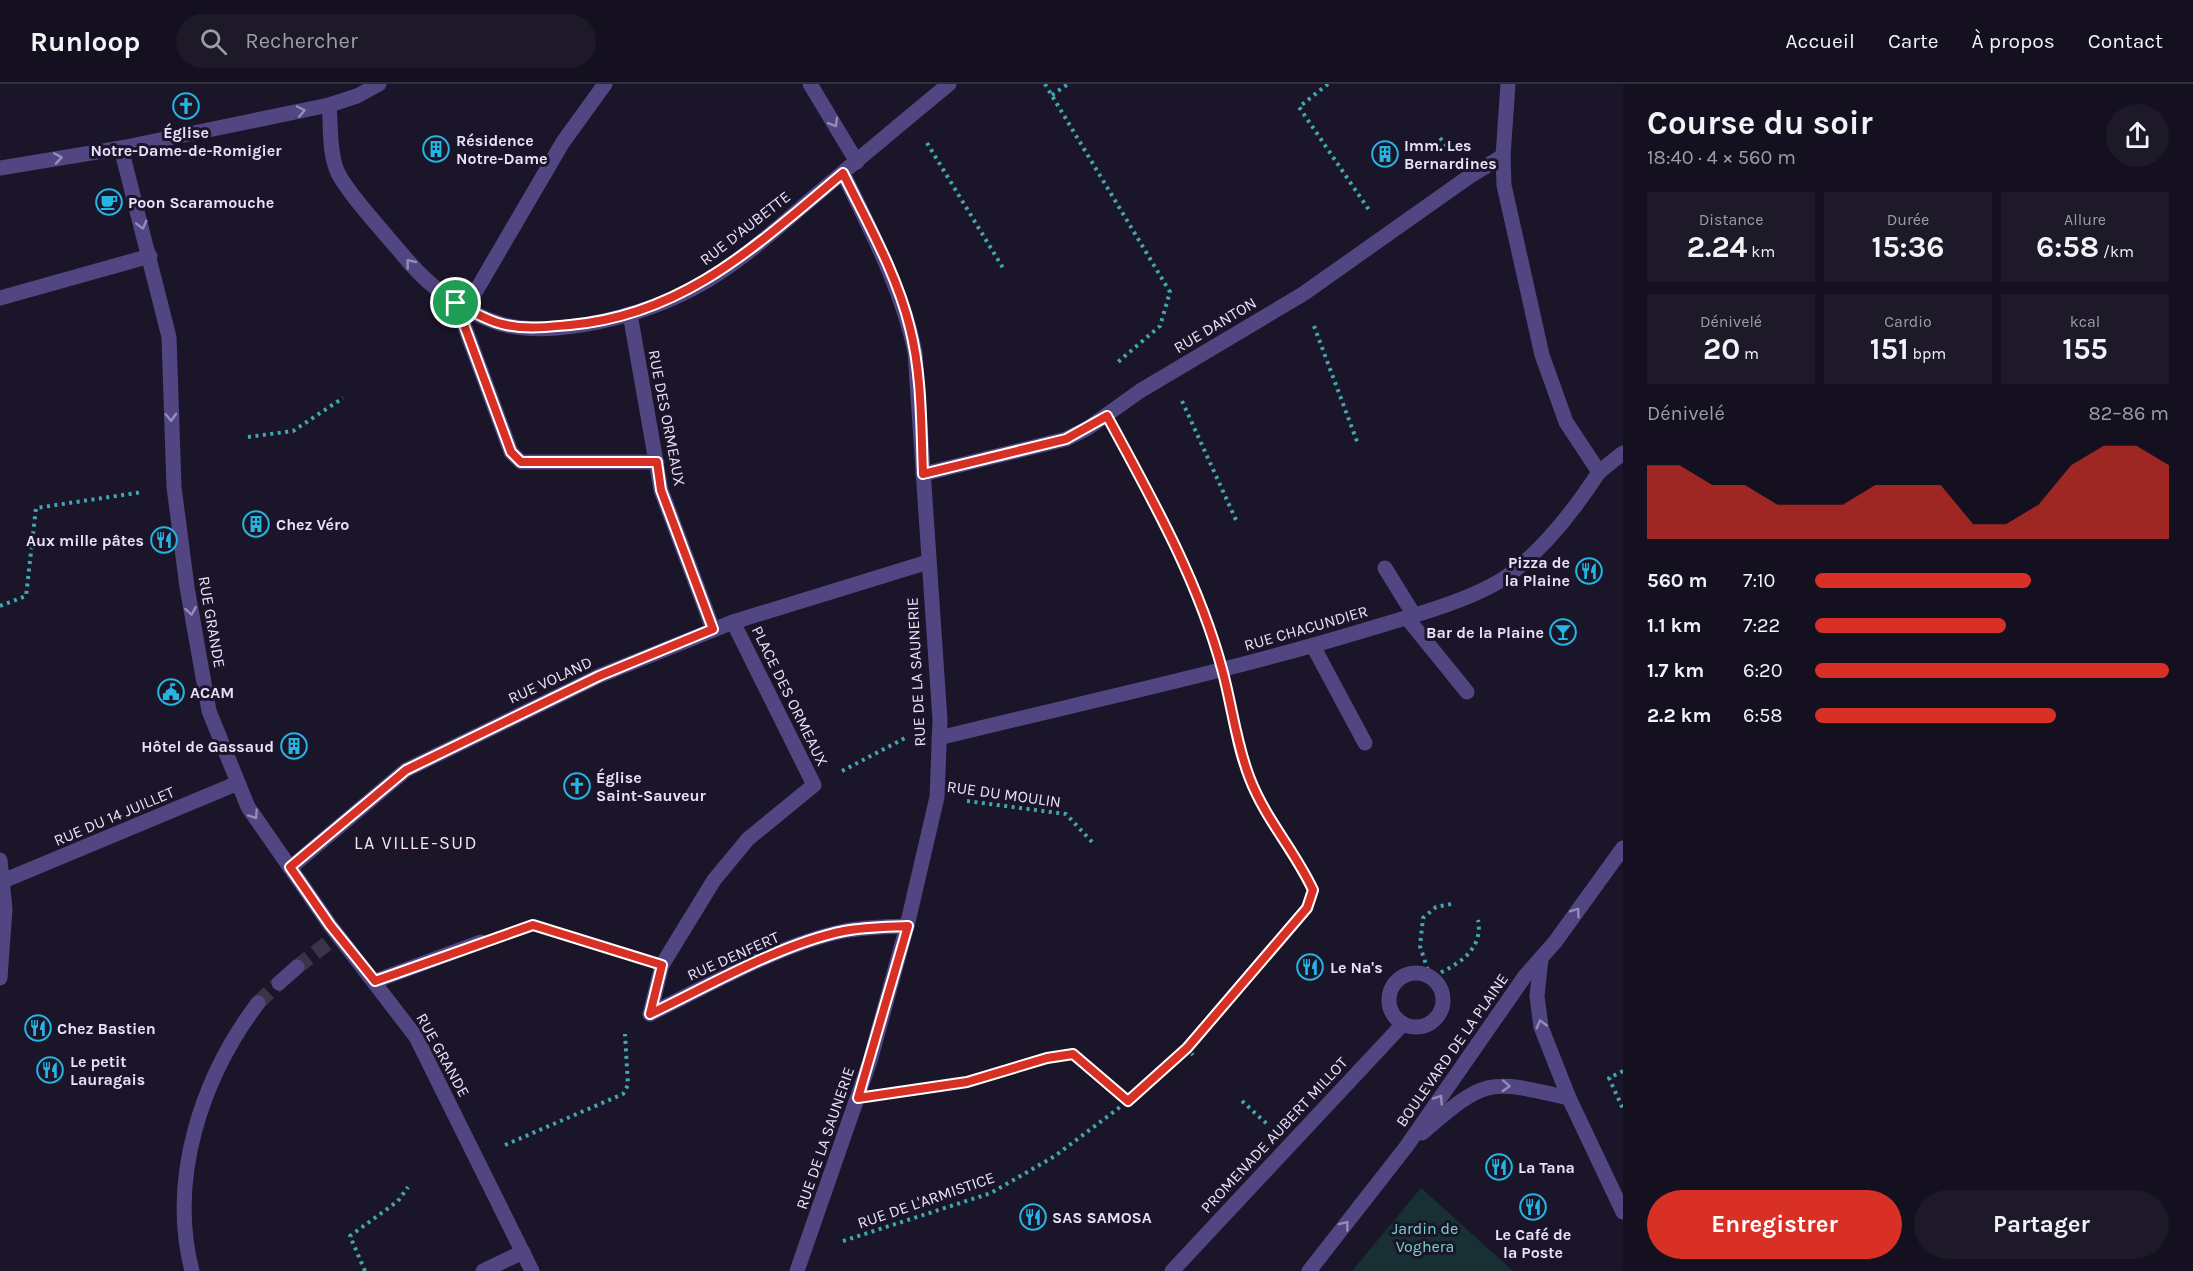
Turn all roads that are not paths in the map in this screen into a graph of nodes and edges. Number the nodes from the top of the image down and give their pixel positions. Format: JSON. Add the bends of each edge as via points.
{"nodes":[{"id":1,"x":379,"y":84,"type":"edge"},
{"id":2,"x":605,"y":84,"type":"edge"},
{"id":3,"x":810,"y":84,"type":"edge"},
{"id":4,"x":949,"y":84,"type":"edge"},
{"id":5,"x":1508,"y":84,"type":"edge"},
{"id":6,"x":329,"y":105,"type":"junction"},
{"id":7,"x":121,"y":148,"type":"junction"},
{"id":8,"x":1503,"y":156,"type":"junction"},
{"id":9,"x":857,"y":162,"type":"junction"},
{"id":10,"x":0,"y":168,"type":"edge"},
{"id":11,"x":843,"y":173,"type":"junction"},
{"id":12,"x":150,"y":256,"type":"junction"},
{"id":13,"x":0,"y":298,"type":"edge"},
{"id":14,"x":461,"y":305,"type":"junction"},
{"id":15,"x":630,"y":314,"type":"junction"},
{"id":16,"x":1623,"y":453,"type":"edge"},
{"id":17,"x":657,"y":462,"type":"junction"},
{"id":18,"x":1599,"y":472,"type":"junction"},
{"id":19,"x":923,"y":474,"type":"junction"},
{"id":20,"x":928,"y":562,"type":"junction"},
{"id":21,"x":1385,"y":568,"type":"dead end"},
{"id":22,"x":1411,"y":616,"type":"junction"},
{"id":23,"x":733,"y":622,"type":"junction"},
{"id":24,"x":713,"y":629,"type":"junction"},
{"id":25,"x":1313,"y":646,"type":"junction"},
{"id":26,"x":1467,"y":692,"type":"dead end"},
{"id":27,"x":939,"y":738,"type":"junction"},
{"id":28,"x":1365,"y":743,"type":"dead end"},
{"id":29,"x":238,"y":783,"type":"junction"},
{"id":30,"x":1623,"y":848,"type":"edge"},
{"id":31,"x":0,"y":860,"type":"edge"},
{"id":32,"x":290,"y":867,"type":"junction"},
{"id":33,"x":3,"y":881,"type":"junction"},
{"id":34,"x":908,"y":926,"type":"junction"},
{"id":35,"x":481,"y":942,"type":"road end"},
{"id":36,"x":1541,"y":959,"type":"junction"},
{"id":37,"x":297,"y":968,"type":"tunnel mouth"},
{"id":38,"x":0,"y":978,"type":"edge"},
{"id":39,"x":375,"y":981,"type":"junction"},
{"id":40,"x":279,"y":983,"type":"tunnel mouth"},
{"id":41,"x":258,"y":1003,"type":"tunnel mouth"},
{"id":42,"x":650,"y":1014,"type":"joint"},
{"id":43,"x":1402,"y":1024,"type":"junction"},
{"id":44,"x":1569,"y":1098,"type":"junction"},
{"id":45,"x":1406,"y":1147,"type":"junction"},
{"id":46,"x":1623,"y":1212,"type":"edge"},
{"id":47,"x":523,"y":1252,"type":"junction"},
{"id":48,"x":192,"y":1271,"type":"edge"},
{"id":49,"x":483,"y":1271,"type":"edge"},
{"id":50,"x":532,"y":1271,"type":"edge"},
{"id":51,"x":797,"y":1271,"type":"edge"},
{"id":52,"x":1172,"y":1271,"type":"edge"},
{"id":53,"x":1309,"y":1271,"type":"edge"}],
"edges":[{"from":1,"to":6,"type":"street"},
{"from":2,"to":14,"type":"street","via":[[563,142]]},
{"from":3,"to":9,"type":"street","one_way":true},
{"from":4,"to":9,"type":"street","name":"RUE D'AUBETTE"},
{"from":5,"to":8,"type":"street"},
{"from":7,"to":6,"type":"street","one_way":true},
{"from":14,"to":6,"type":"street","name":"RUE D'AUBETTE","one_way":true,"via":[[418,273],[341,178],[334,158]]},
{"from":10,"to":7,"type":"street","one_way":true},
{"from":7,"to":12,"type":"street","name":"RUE GRANDE","one_way":true},
{"from":8,"to":18,"type":"street","via":[[1507,201],[1551,384],[1566,422]]},
{"from":8,"to":19,"type":"street","name":"RUE DANTON","via":[[1303,294],[1066,439]]},
{"from":9,"to":11,"type":"street","name":"RUE D'AUBETTE"},
{"from":11,"to":15,"type":"street","name":"RUE D'AUBETTE","via":[[716,275]]},
{"from":11,"to":19,"type":"street","name":"RUE DE LA SAUNERIE","via":[[910,326],[918,382]]},
{"from":12,"to":13,"type":"street"},
{"from":12,"to":29,"type":"street","name":"RUE GRANDE","one_way":true,"via":[[169,337],[174,487],[187,587],[210,711]]},
{"from":14,"to":15,"type":"street","name":"RUE D'AUBETTE","via":[[490,320],[519,327],[584,324]]},
{"from":14,"to":17,"type":"street","via":[[511,452],[517,459]]},
{"from":15,"to":17,"type":"street","name":"RUE DES ORMEAUX"},
{"from":16,"to":18,"type":"street","name":"RUE CHACUNDIER"},
{"from":17,"to":24,"type":"street","name":"RUE DES ORMEAUX","via":[[661,490]]},
{"from":18,"to":22,"type":"street","name":"RUE CHACUNDIER","via":[[1544,541],[1506,576],[1483,589]]},
{"from":19,"to":20,"type":"street","name":"RUE DE LA SAUNERIE"},
{"from":20,"to":23,"type":"street","name":"PLACE DES ORMEAUX"},
{"from":20,"to":27,"type":"street","name":"RUE DE LA SAUNERIE"},
{"from":21,"to":22,"type":"street"},
{"from":22,"to":25,"type":"street","name":"RUE CHACUNDIER"},
{"from":22,"to":26,"type":"street"},
{"from":23,"to":24,"type":"street","name":"PLACE DES ORMEAUX"},
{"from":23,"to":42,"type":"street","name":"PLACE DES ORMEAUX","via":[[814,785],[748,839],[727,862],[662,965]]},
{"from":24,"to":32,"type":"street","name":"RUE VOLAND","via":[[599,676],[406,770]]},
{"from":25,"to":27,"type":"street","name":"RUE CHACUNDIER"},
{"from":25,"to":28,"type":"street"},
{"from":27,"to":34,"type":"street","name":"RUE DE LA SAUNERIE","via":[[937,797]]},
{"from":29,"to":32,"type":"street","name":"RUE GRANDE","one_way":true,"via":[[249,807]]},
{"from":29,"to":33,"type":"street","name":"RUE DU 14 JUILLET"},
{"from":36,"to":30,"type":"street","name":"BOULEVARD DE LA PLAINE","one_way":true},
{"from":31,"to":33,"type":"street"},
{"from":32,"to":39,"type":"street","name":"RUE GRANDE","via":[[334,938]]},
{"from":33,"to":38,"type":"street"},
{"from":34,"to":42,"type":"street","name":"RUE DENFERT","via":[[862,928],[828,935],[767,958]]},
{"from":34,"to":51,"type":"street","name":"RUE DE LA SAUNERIE","via":[[858,1098]]},
{"from":35,"to":39,"type":"street"},
{"from":44,"to":36,"type":"street","one_way":true,"via":[[1538,1015]]},
{"from":45,"to":36,"type":"street","name":"BOULEVARD DE LA PLAINE","one_way":true,"via":[[1491,1023]]},
{"from":37,"to":40,"type":"street"},
{"from":39,"to":47,"type":"street","name":"RUE GRANDE","via":[[416,1037]]},
{"from":41,"to":48,"type":"street","via":[[232,1042],[198,1116],[189,1162],[185,1225]]},
{"from":43,"to":43,"type":"street","via":[[1421,1028],[1442,1010],[1442,991],[1430,977],[1404,975],[1391,986],[1388,1003]]},
{"from":43,"to":52,"type":"street","name":"PROMENADE AUBERT MILLOT"},
{"from":45,"to":44,"type":"street","one_way":true,"via":[[1480,1088],[1521,1087]]},
{"from":44,"to":46,"type":"street"},
{"from":53,"to":45,"type":"street","name":"BOULEVARD DE LA PLAINE","one_way":true},
{"from":47,"to":49,"type":"street"},
{"from":47,"to":50,"type":"street","name":"RUE GRANDE"}]}
